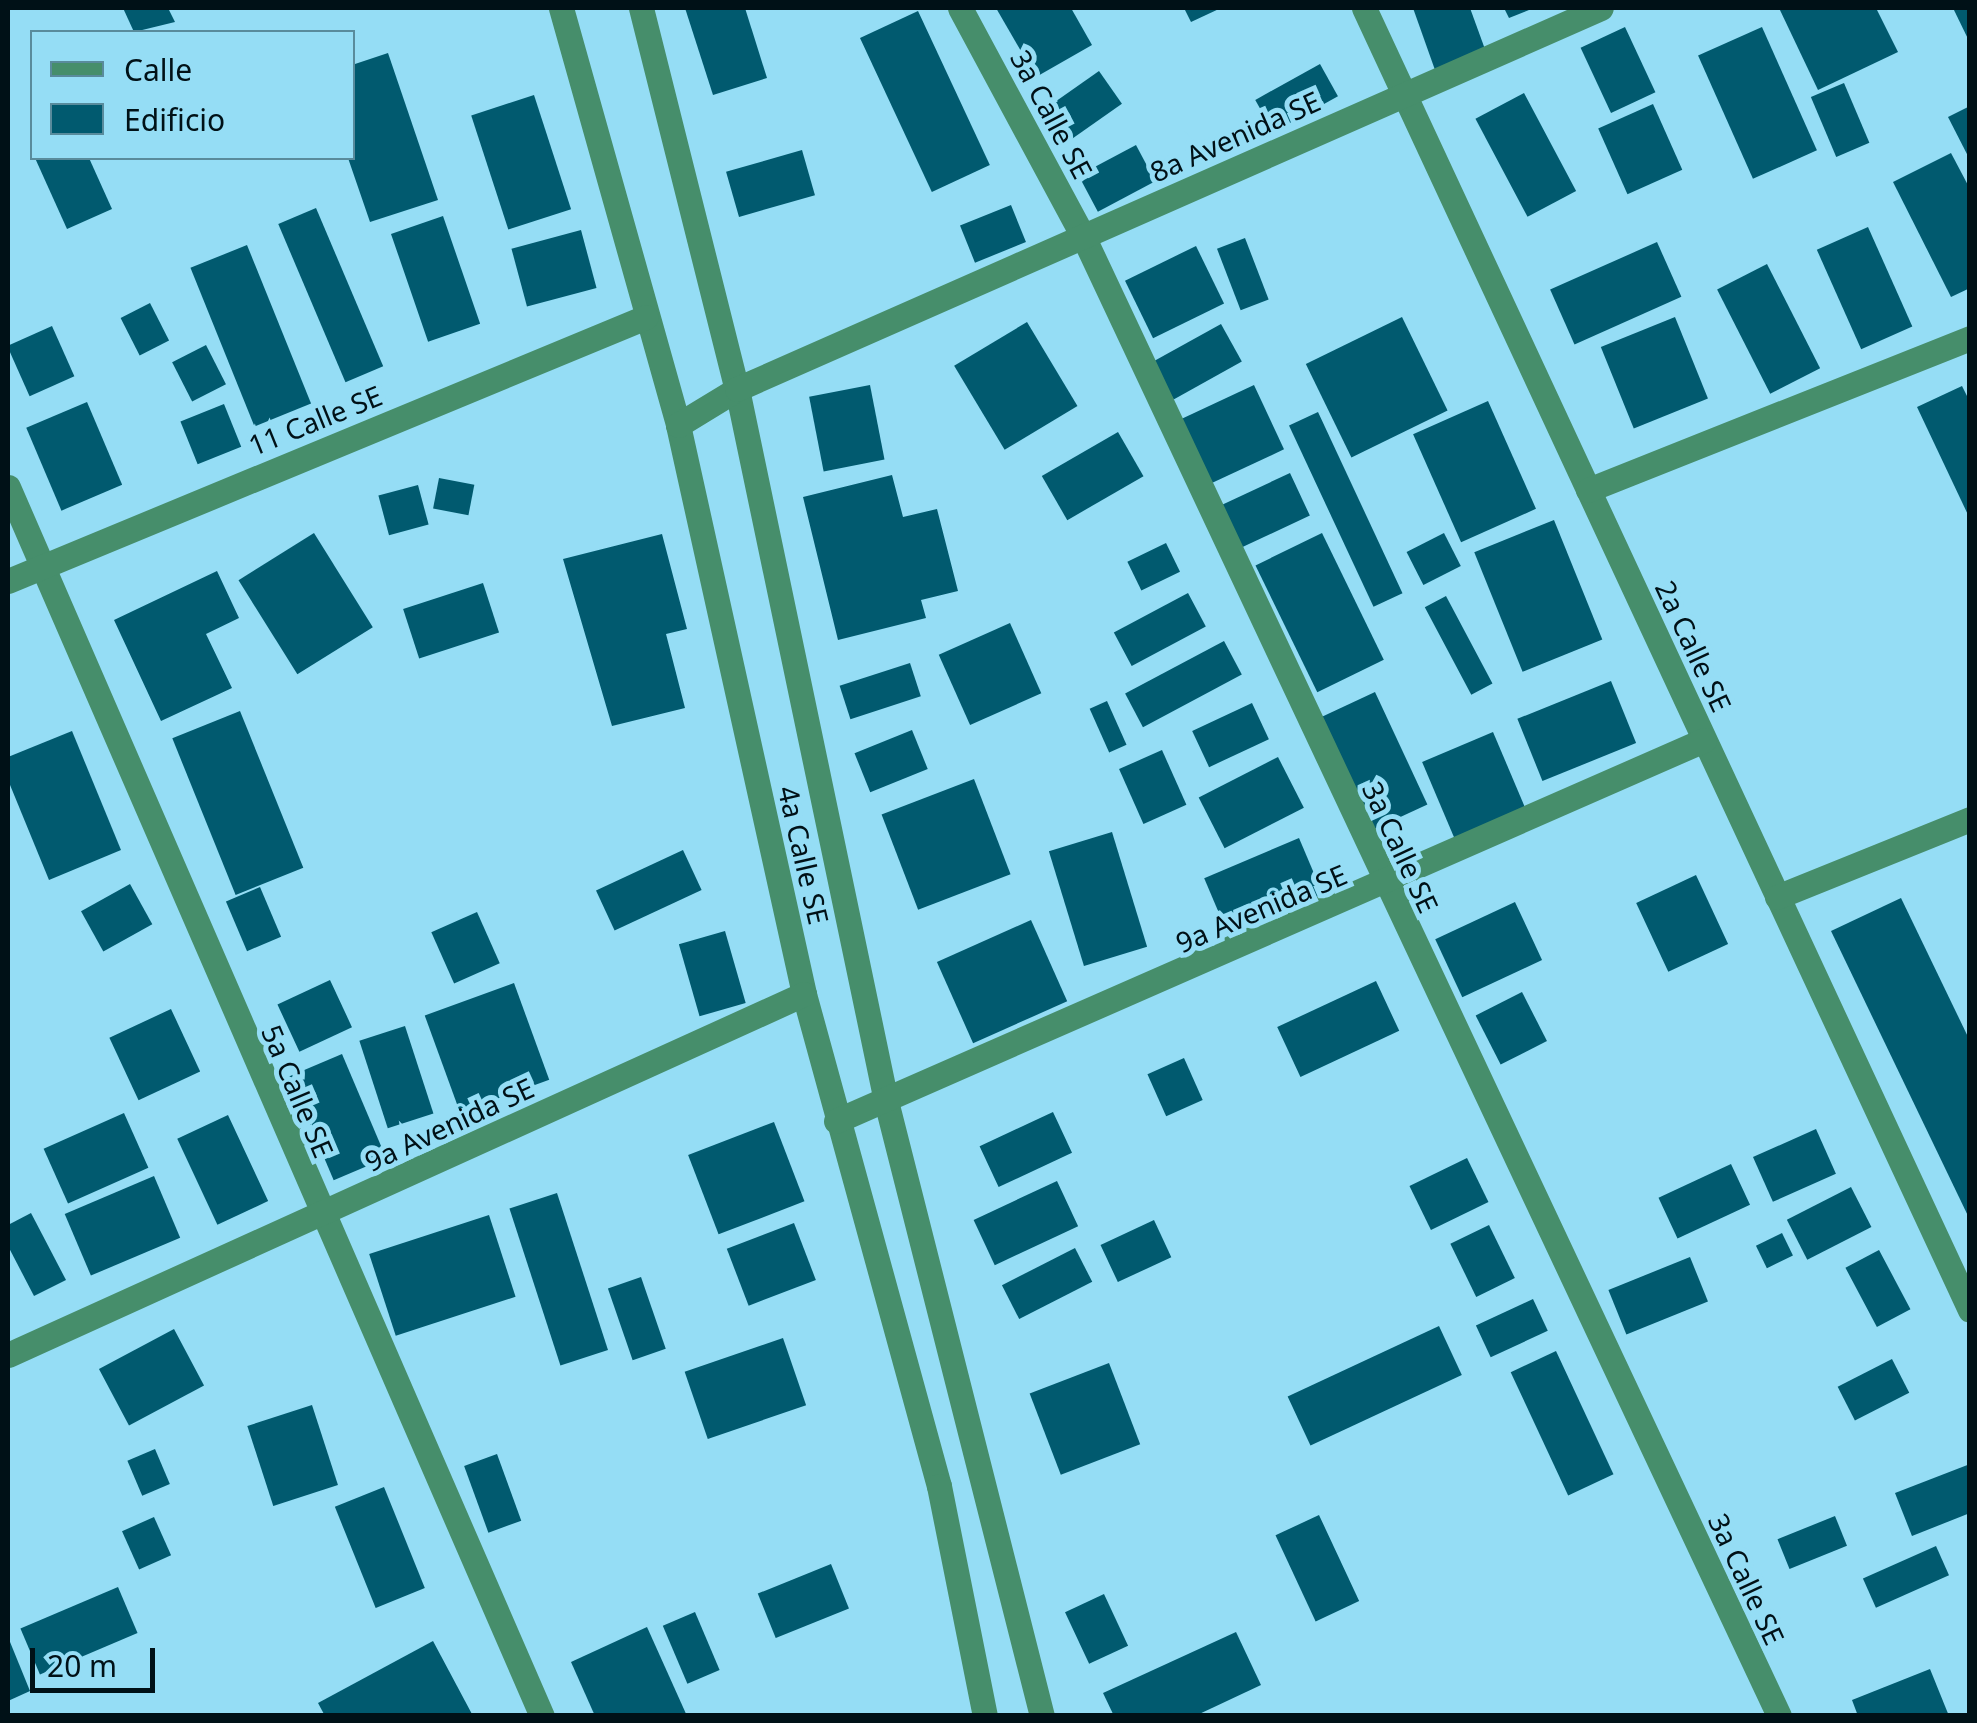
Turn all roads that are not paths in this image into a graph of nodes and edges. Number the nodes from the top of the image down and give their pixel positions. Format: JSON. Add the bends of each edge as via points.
{"nodes":[{"id":1,"x":561,"y":8,"type":"edge"},
{"id":2,"x":640,"y":8,"type":"edge"},
{"id":3,"x":960,"y":8,"type":"edge"},
{"id":4,"x":1364,"y":8,"type":"edge"},
{"id":5,"x":1601,"y":8,"type":"edge"},
{"id":6,"x":1404,"y":94,"type":"junction"},
{"id":7,"x":1083,"y":236,"type":"junction"},
{"id":8,"x":646,"y":316,"type":"junction"},
{"id":9,"x":1970,"y":338,"type":"edge"},
{"id":10,"x":737,"y":389,"type":"junction"},
{"id":11,"x":678,"y":425,"type":"junction"},
{"id":12,"x":8,"y":487,"type":"edge"},
{"id":13,"x":1588,"y":490,"type":"junction"},
{"id":14,"x":40,"y":566,"type":"junction"},
{"id":15,"x":8,"y":581,"type":"edge"},
{"id":16,"x":1704,"y":740,"type":"junction"},
{"id":17,"x":1970,"y":818,"type":"edge"},
{"id":18,"x":1386,"y":887,"type":"junction"},
{"id":19,"x":1778,"y":897,"type":"junction"},
{"id":20,"x":804,"y":994,"type":"junction"},
{"id":21,"x":886,"y":1101,"type":"junction"},
{"id":22,"x":836,"y":1121,"type":"junction"},
{"id":23,"x":320,"y":1216,"type":"junction"},
{"id":24,"x":1970,"y":1310,"type":"edge"},
{"id":25,"x":8,"y":1354,"type":"edge"},
{"id":26,"x":542,"y":1716,"type":"edge"},
{"id":27,"x":985,"y":1716,"type":"edge"},
{"id":28,"x":1042,"y":1716,"type":"edge"},
{"id":29,"x":1779,"y":1716,"type":"edge"}],
"edges":[{"from":1,"to":8,"type":"street","name":"4a Calle SE"},
{"from":2,"to":10,"type":"street","name":"4a Calle SE"},
{"from":3,"to":7,"type":"street","name":"3a Calle SE"},
{"from":4,"to":6,"type":"street","name":"2a Calle SE"},
{"from":5,"to":6,"type":"street","name":"8a Avenida SE"},
{"from":6,"to":7,"type":"street","name":"8a Avenida SE"},
{"from":6,"to":13,"type":"street","name":"2a Calle SE"},
{"from":7,"to":10,"type":"street","name":"8a Avenida SE"},
{"from":7,"to":18,"type":"street","name":"3a Calle SE"},
{"from":8,"to":11,"type":"street","name":"4a Calle SE"},
{"from":8,"to":14,"type":"street","name":"11 Calle SE"},
{"from":9,"to":13,"type":"street"},
{"from":10,"to":11,"type":"street","name":"8a Avenida SE"},
{"from":10,"to":21,"type":"street","name":"4a Calle SE"},
{"from":11,"to":20,"type":"street","name":"4a Calle SE"},
{"from":12,"to":14,"type":"street","name":"5a Calle SE"},
{"from":13,"to":16,"type":"street","name":"2a Calle SE"},
{"from":14,"to":15,"type":"street","name":"11 Calle SE"},
{"from":14,"to":23,"type":"street","name":"5a Calle SE"},
{"from":16,"to":18,"type":"street","name":"9a Avenida SE"},
{"from":16,"to":19,"type":"street","name":"2a Calle SE"},
{"from":17,"to":19,"type":"street"},
{"from":18,"to":21,"type":"street","name":"9a Avenida SE"},
{"from":18,"to":29,"type":"street","name":"3a Calle SE"},
{"from":19,"to":24,"type":"street","name":"2a Calle SE"},
{"from":20,"to":22,"type":"street","name":"4a Calle SE"},
{"from":20,"to":23,"type":"street","name":"9a Avenida SE"},
{"from":21,"to":22,"type":"street","name":"9a Avenida SE"},
{"from":21,"to":28,"type":"street","name":"4a Calle SE"},
{"from":22,"to":27,"type":"street","name":"4a Calle SE","via":[[939,1486]]},
{"from":23,"to":25,"type":"street","name":"9a Avenida SE"},
{"from":23,"to":26,"type":"street","name":"5a Calle SE"}]}
